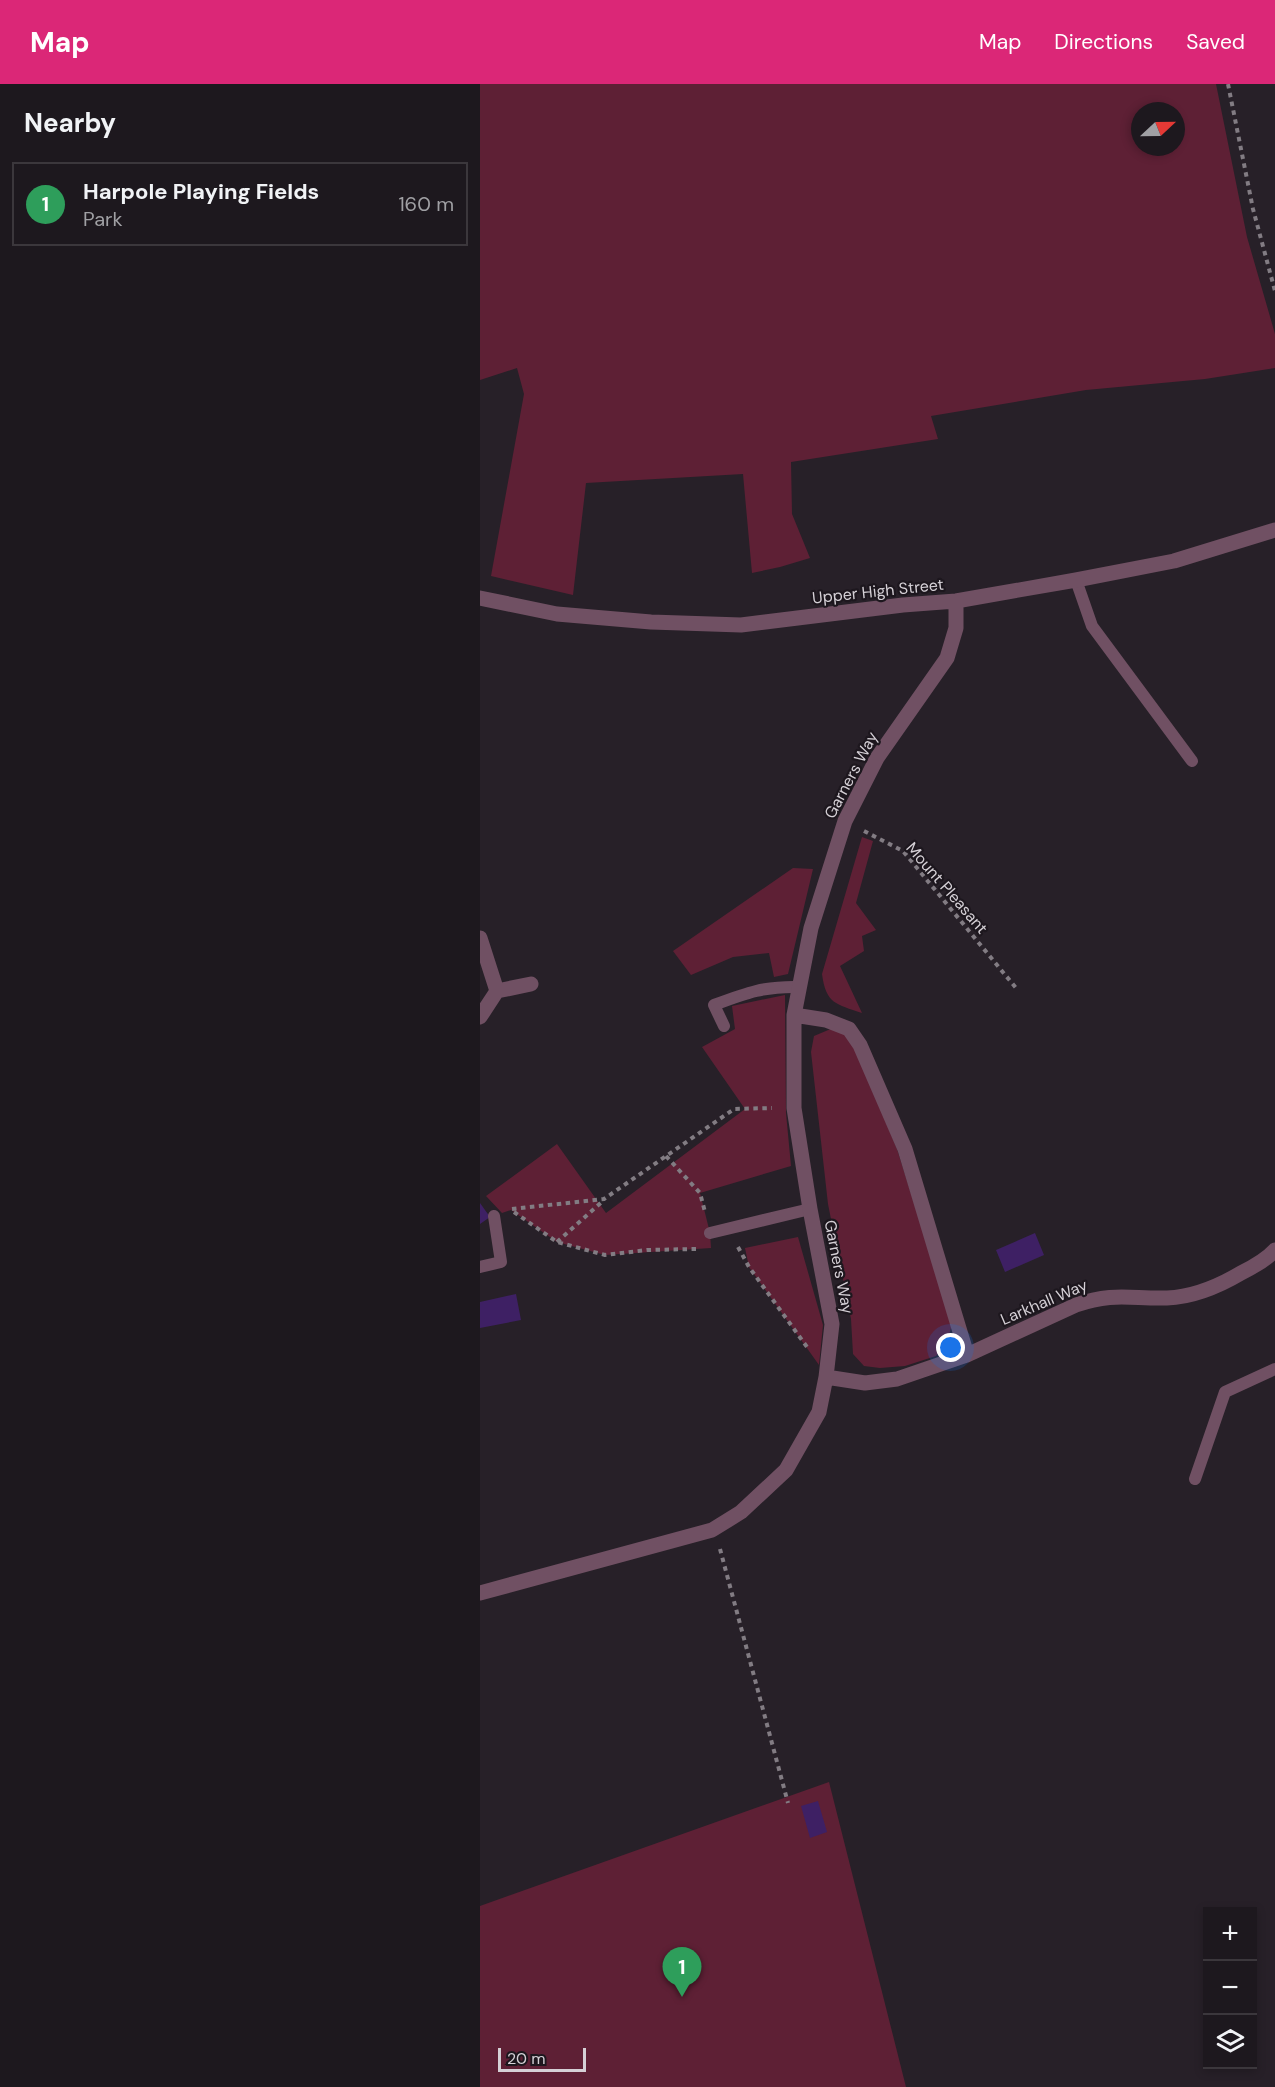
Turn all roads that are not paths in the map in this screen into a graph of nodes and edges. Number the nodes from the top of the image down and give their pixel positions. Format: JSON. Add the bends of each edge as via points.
{"nodes":[{"id":1,"x":1275,"y":530,"type":"edge"},
{"id":2,"x":1076,"y":580,"type":"junction"},
{"id":3,"x":480,"y":598,"type":"edge"},
{"id":4,"x":956,"y":601,"type":"junction"},
{"id":5,"x":1192,"y":761,"type":"dead end"},
{"id":6,"x":480,"y":938,"type":"edge"},
{"id":7,"x":531,"y":984,"type":"dead end"},
{"id":8,"x":800,"y":987,"type":"junction"},
{"id":9,"x":497,"y":991,"type":"junction"},
{"id":10,"x":795,"y":1015,"type":"junction"},
{"id":11,"x":480,"y":1017,"type":"edge"},
{"id":12,"x":724,"y":1026,"type":"dead end"},
{"id":13,"x":810,"y":1209,"type":"junction"},
{"id":14,"x":494,"y":1216,"type":"dead end"},
{"id":15,"x":710,"y":1233,"type":"road end"},
{"id":16,"x":1274,"y":1252,"type":"edge"},
{"id":17,"x":480,"y":1267,"type":"edge"},
{"id":18,"x":967,"y":1355,"type":"junction"},
{"id":19,"x":1275,"y":1369,"type":"edge"},
{"id":20,"x":826,"y":1377,"type":"junction"},
{"id":21,"x":1195,"y":1479,"type":"dead end"},
{"id":22,"x":480,"y":1593,"type":"edge"}],
"edges":[{"from":1,"to":2,"type":"street","name":"Upper High Street","via":[[1174,561]]},
{"from":2,"to":4,"type":"street","name":"Upper High Street"},
{"from":2,"to":5,"type":"lane","via":[[1092,627]]},
{"from":3,"to":4,"type":"street","name":"Upper High Street","via":[[557,614],[741,625]]},
{"from":4,"to":8,"type":"street","name":"Garners Way","via":[[956,628],[947,658],[877,758],[845,821],[810,928]]},
{"from":6,"to":9,"type":"street"},
{"from":7,"to":9,"type":"street"},
{"from":8,"to":10,"type":"street","name":"Garners Way"},
{"from":8,"to":12,"type":"lane","via":[[774,986],[714,1005]]},
{"from":9,"to":11,"type":"street"},
{"from":10,"to":13,"type":"street","name":"Garners Way","via":[[794,1108]]},
{"from":10,"to":18,"type":"street","via":[[849,1029],[860,1045],[905,1149]]},
{"from":13,"to":15,"type":"lane"},
{"from":13,"to":20,"type":"street","name":"Garners Way","via":[[832,1324]]},
{"from":14,"to":17,"type":"lane","via":[[501,1262]]},
{"from":16,"to":18,"type":"street","name":"Larkhall Way","via":[[1221,1284],[1194,1294],[1094,1299]]},
{"from":18,"to":20,"type":"street","name":"Larkhall Way","via":[[897,1379],[865,1383]]},
{"from":19,"to":21,"type":"lane","via":[[1226,1392]]},
{"from":20,"to":22,"type":"street","name":"Garners Way","via":[[819,1412],[786,1470],[741,1512],[712,1530]]}]}
